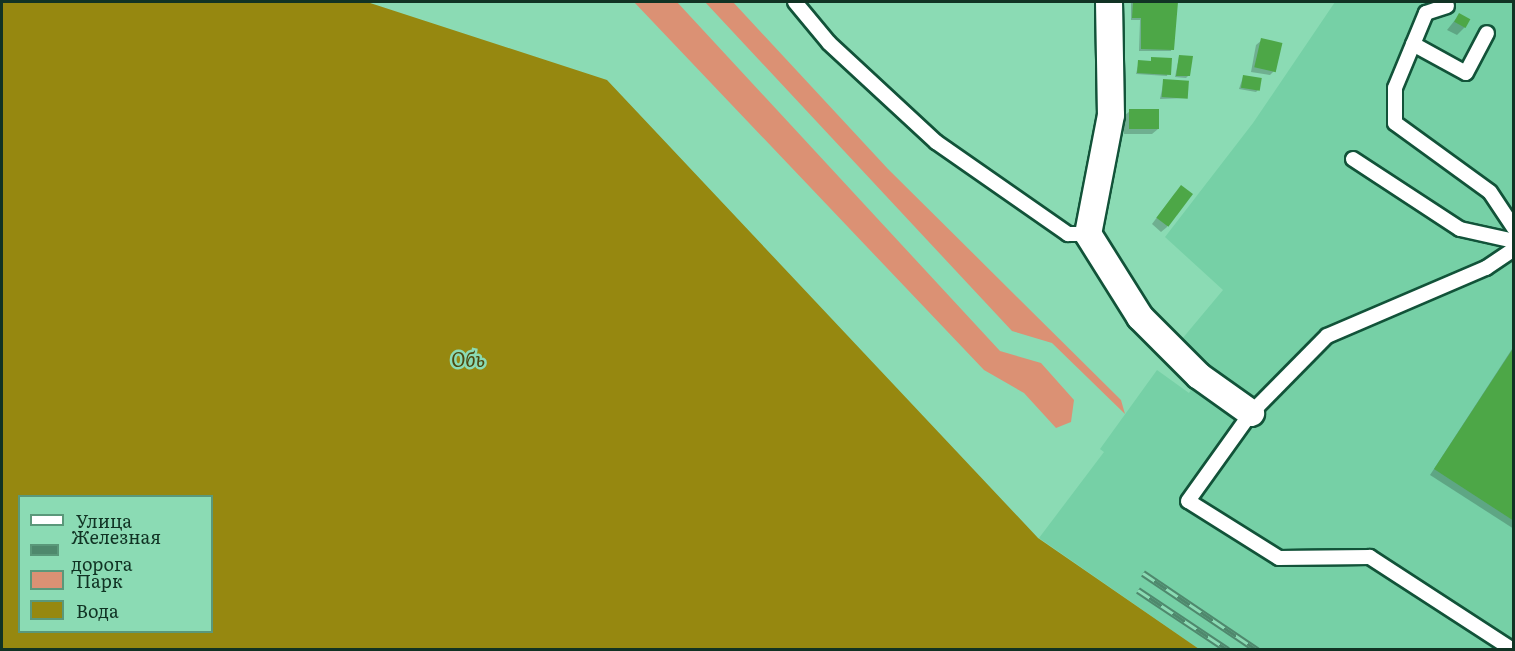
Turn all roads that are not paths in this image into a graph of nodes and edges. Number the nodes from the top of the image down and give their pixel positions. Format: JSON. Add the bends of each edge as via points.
{"nodes":[{"id":1,"x":795,"y":2,"type":"edge"},
{"id":2,"x":1109,"y":2,"type":"edge"},
{"id":3,"x":1447,"y":6,"type":"dead end"},
{"id":4,"x":1487,"y":33,"type":"dead end"},
{"id":5,"x":1413,"y":44,"type":"junction"},
{"id":6,"x":1353,"y":159,"type":"dead end"},
{"id":7,"x":1514,"y":228,"type":"edge"},
{"id":8,"x":1088,"y":234,"type":"junction"},
{"id":9,"x":1514,"y":241,"type":"edge"},
{"id":10,"x":1514,"y":249,"type":"edge"},
{"id":11,"x":1251,"y":413,"type":"junction"},
{"id":12,"x":1513,"y":650,"type":"edge"}],
"edges":[{"from":1,"to":8,"type":"lane","via":[[829,42],[936,142],[1068,234]]},
{"from":2,"to":8,"type":"street","via":[[1111,115]]},
{"from":3,"to":5,"type":"lane","via":[[1426,13]]},
{"from":4,"to":5,"type":"lane","via":[[1466,73]]},
{"from":5,"to":7,"type":"lane","via":[[1395,88],[1395,123],[1490,192]]},
{"from":6,"to":9,"type":"lane","via":[[1460,229]]},
{"from":8,"to":11,"type":"street","via":[[1140,317],[1198,376]]},
{"from":10,"to":11,"type":"lane","via":[[1486,268],[1327,336]]},
{"from":11,"to":12,"type":"lane","via":[[1188,501],[1279,558],[1370,557]]}]}
